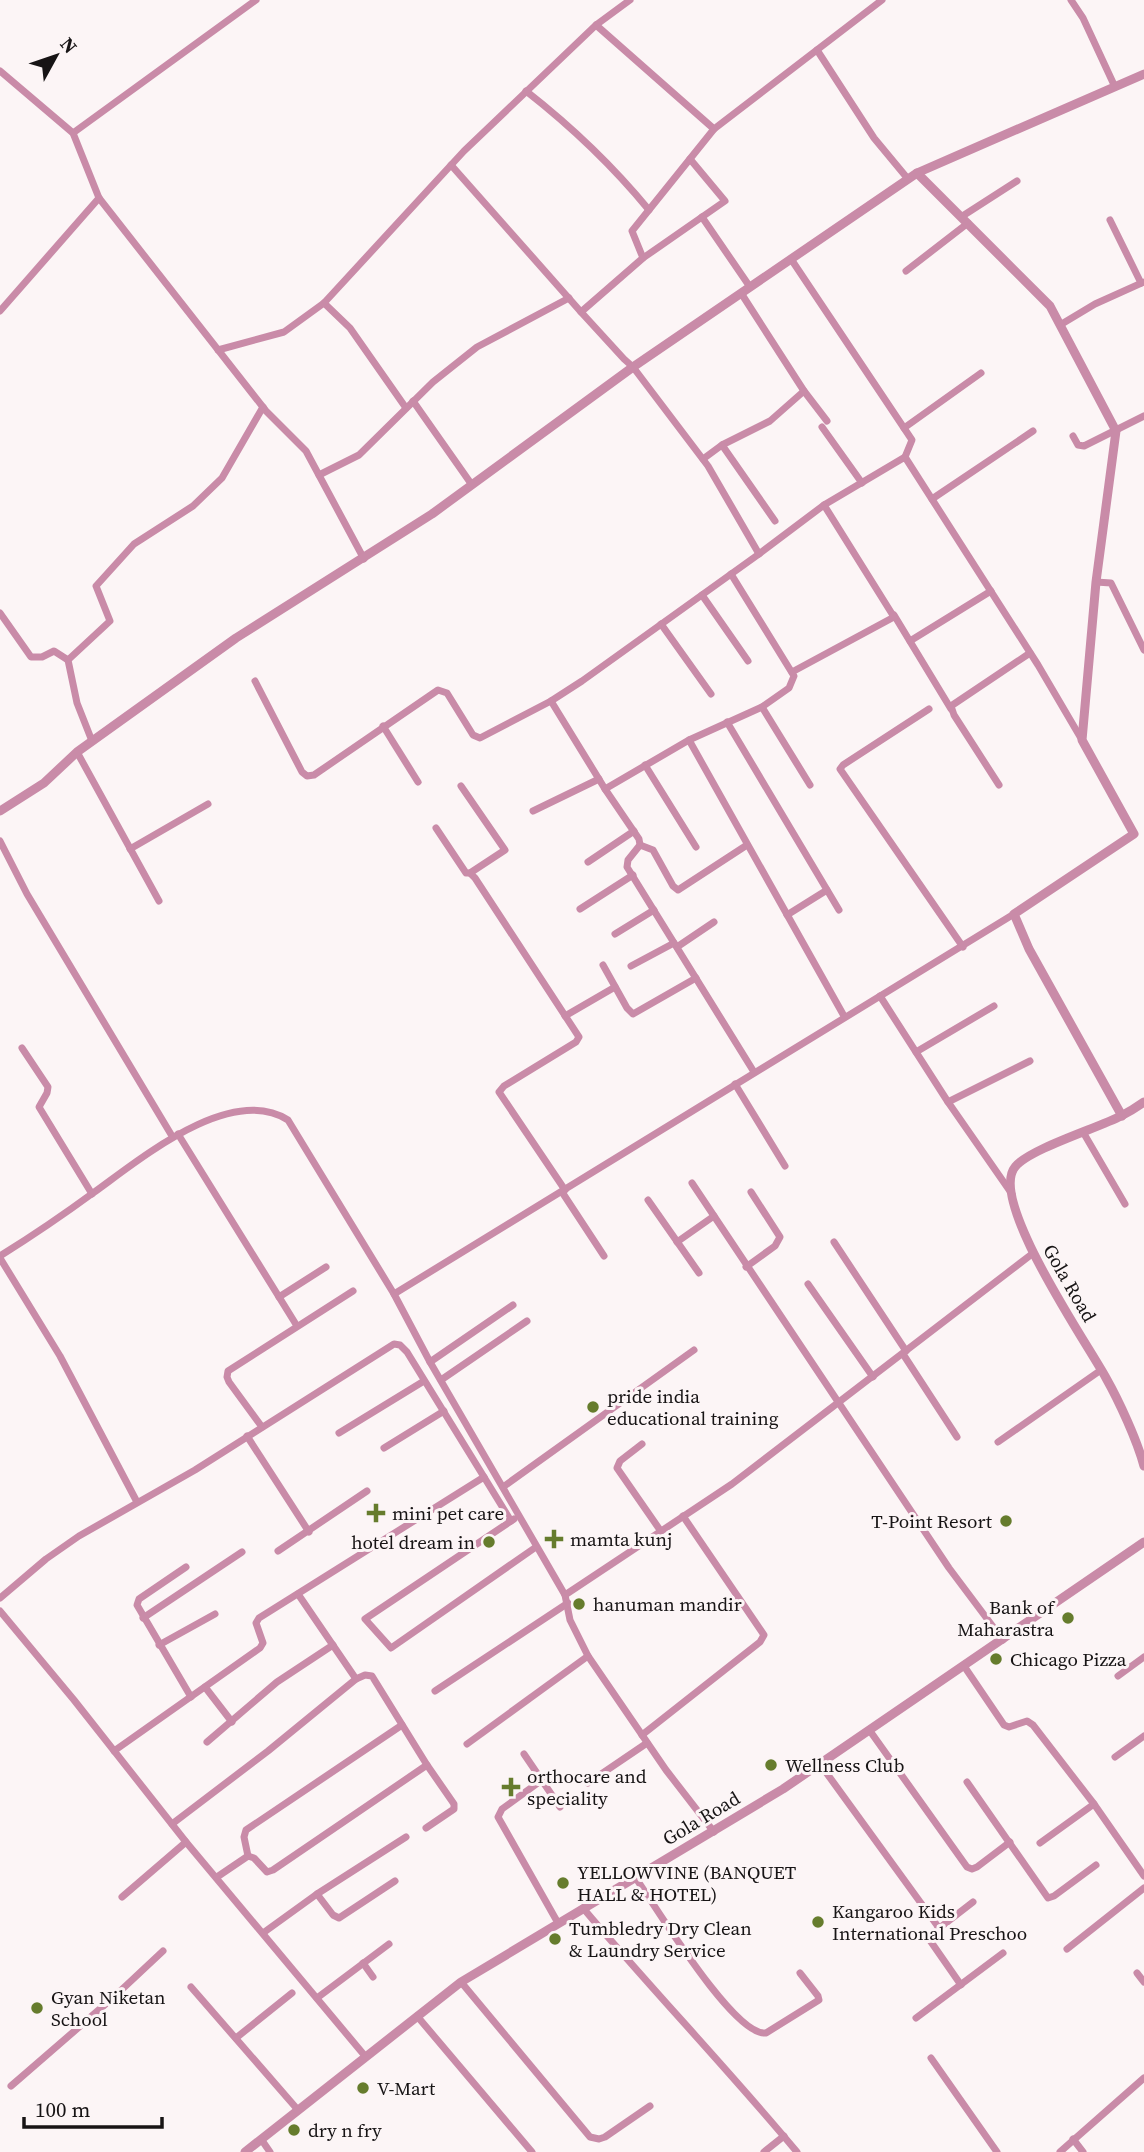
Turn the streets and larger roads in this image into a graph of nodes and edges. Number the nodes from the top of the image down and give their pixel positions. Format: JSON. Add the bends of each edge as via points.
{"nodes":[{"id":1,"x":256,"y":0,"type":"edge"},
{"id":2,"x":630,"y":0,"type":"edge"},
{"id":3,"x":882,"y":0,"type":"edge"},
{"id":4,"x":1071,"y":0,"type":"edge"},
{"id":5,"x":596,"y":25,"type":"junction"},
{"id":6,"x":817,"y":50,"type":"junction"},
{"id":7,"x":0,"y":72,"type":"edge"},
{"id":8,"x":1143,"y":77,"type":"edge"},
{"id":9,"x":1115,"y":87,"type":"junction"},
{"id":10,"x":526,"y":91,"type":"junction"},
{"id":11,"x":714,"y":129,"type":"junction"},
{"id":12,"x":74,"y":133,"type":"junction"},
{"id":13,"x":690,"y":159,"type":"junction"},
{"id":14,"x":451,"y":165,"type":"junction"},
{"id":15,"x":917,"y":173,"type":"junction"},
{"id":16,"x":908,"y":179,"type":"junction"},
{"id":17,"x":1017,"y":181,"type":"dead end"},
{"id":18,"x":99,"y":198,"type":"junction"},
{"id":19,"x":649,"y":210,"type":"junction"},
{"id":20,"x":702,"y":217,"type":"junction"},
{"id":21,"x":965,"y":220,"type":"junction"},
{"id":22,"x":1110,"y":220,"type":"dead end"},
{"id":23,"x":643,"y":258,"type":"junction"},
{"id":24,"x":791,"y":259,"type":"junction"},
{"id":25,"x":906,"y":271,"type":"dead end"},
{"id":26,"x":1142,"y":282,"type":"edge"},
{"id":27,"x":750,"y":286,"type":"junction"},
{"id":28,"x":741,"y":293,"type":"junction"},
{"id":29,"x":569,"y":298,"type":"junction"},
{"id":30,"x":324,"y":303,"type":"junction"},
{"id":31,"x":0,"y":311,"type":"edge"},
{"id":32,"x":581,"y":312,"type":"junction"},
{"id":33,"x":1060,"y":325,"type":"junction"},
{"id":34,"x":218,"y":351,"type":"junction"},
{"id":35,"x":634,"y":367,"type":"junction"},
{"id":36,"x":981,"y":373,"type":"dead end"},
{"id":37,"x":804,"y":390,"type":"junction"},
{"id":38,"x":414,"y":401,"type":"junction"},
{"id":39,"x":263,"y":407,"type":"junction"},
{"id":40,"x":406,"y":408,"type":"junction"},
{"id":41,"x":1144,"y":416,"type":"edge"},
{"id":42,"x":904,"y":428,"type":"junction"},
{"id":43,"x":1033,"y":430,"type":"dead end"},
{"id":44,"x":1116,"y":431,"type":"junction"},
{"id":45,"x":1073,"y":436,"type":"dead end"},
{"id":46,"x":722,"y":445,"type":"junction"},
{"id":47,"x":905,"y":457,"type":"junction"},
{"id":48,"x":703,"y":459,"type":"junction"},
{"id":49,"x":319,"y":475,"type":"junction"},
{"id":50,"x":862,"y":483,"type":"junction"},
{"id":51,"x":471,"y":485,"type":"junction"},
{"id":52,"x":932,"y":499,"type":"junction"},
{"id":53,"x":824,"y":505,"type":"junction"},
{"id":54,"x":775,"y":521,"type":"dead end"},
{"id":55,"x":760,"y":554,"type":"junction"},
{"id":56,"x":364,"y":559,"type":"junction"},
{"id":57,"x":731,"y":574,"type":"junction"},
{"id":58,"x":1096,"y":582,"type":"junction"},
{"id":59,"x":990,"y":591,"type":"junction"},
{"id":60,"x":702,"y":595,"type":"junction"},
{"id":61,"x":0,"y":613,"type":"edge"},
{"id":62,"x":894,"y":615,"type":"junction"},
{"id":63,"x":661,"y":624,"type":"junction"},
{"id":64,"x":910,"y":641,"type":"junction"},
{"id":65,"x":1144,"y":650,"type":"edge"},
{"id":66,"x":1030,"y":653,"type":"junction"},
{"id":67,"x":68,"y":660,"type":"junction"},
{"id":68,"x":748,"y":661,"type":"dead end"},
{"id":69,"x":792,"y":672,"type":"junction"},
{"id":70,"x":255,"y":681,"type":"dead end"},
{"id":71,"x":711,"y":694,"type":"dead end"},
{"id":72,"x":551,"y":701,"type":"junction"},
{"id":73,"x":762,"y":707,"type":"junction"},
{"id":74,"x":929,"y":709,"type":"dead end"},
{"id":75,"x":951,"y":710,"type":"junction"},
{"id":76,"x":727,"y":722,"type":"junction"},
{"id":77,"x":383,"y":726,"type":"junction"},
{"id":78,"x":689,"y":740,"type":"junction"},
{"id":79,"x":1082,"y":740,"type":"junction"},
{"id":80,"x":92,"y":741,"type":"junction"},
{"id":81,"x":77,"y":752,"type":"junction"},
{"id":82,"x":645,"y":765,"type":"junction"},
{"id":83,"x":599,"y":779,"type":"junction"},
{"id":84,"x":418,"y":782,"type":"dead end"},
{"id":85,"x":810,"y":785,"type":"dead end"},
{"id":86,"x":999,"y":785,"type":"dead end"},
{"id":87,"x":461,"y":786,"type":"dead end"},
{"id":88,"x":604,"y":789,"type":"junction"},
{"id":89,"x":208,"y":804,"type":"dead end"},
{"id":90,"x":0,"y":811,"type":"edge"},
{"id":91,"x":533,"y":811,"type":"dead end"},
{"id":92,"x":436,"y":828,"type":"dead end"},
{"id":93,"x":634,"y":831,"type":"junction"},
{"id":94,"x":1133,"y":834,"type":"junction"},
{"id":95,"x":1144,"y":834,"type":"edge"},
{"id":96,"x":0,"y":841,"type":"edge"},
{"id":97,"x":640,"y":845,"type":"junction"},
{"id":98,"x":747,"y":845,"type":"junction"},
{"id":99,"x":696,"y":847,"type":"dead end"},
{"id":100,"x":131,"y":849,"type":"junction"},
{"id":101,"x":588,"y":863,"type":"dead end"},
{"id":102,"x":470,"y":873,"type":"junction"},
{"id":103,"x":632,"y":875,"type":"junction"},
{"id":104,"x":827,"y":890,"type":"junction"},
{"id":105,"x":159,"y":901,"type":"dead end"},
{"id":106,"x":580,"y":909,"type":"dead end"},
{"id":107,"x":654,"y":910,"type":"junction"},
{"id":108,"x":839,"y":910,"type":"dead end"},
{"id":109,"x":1014,"y":914,"type":"junction"},
{"id":110,"x":787,"y":915,"type":"junction"},
{"id":111,"x":714,"y":922,"type":"dead end"},
{"id":112,"x":615,"y":934,"type":"dead end"},
{"id":113,"x":676,"y":945,"type":"junction"},
{"id":114,"x":963,"y":947,"type":"junction"},
{"id":115,"x":603,"y":965,"type":"dead end"},
{"id":116,"x":631,"y":966,"type":"dead end"},
{"id":117,"x":696,"y":978,"type":"junction"},
{"id":118,"x":615,"y":987,"type":"junction"},
{"id":119,"x":880,"y":996,"type":"junction"},
{"id":120,"x":994,"y":1006,"type":"dead end"},
{"id":121,"x":565,"y":1016,"type":"junction"},
{"id":122,"x":844,"y":1016,"type":"junction"},
{"id":123,"x":22,"y":1048,"type":"dead end"},
{"id":124,"x":916,"y":1052,"type":"junction"},
{"id":125,"x":1030,"y":1061,"type":"dead end"},
{"id":126,"x":754,"y":1072,"type":"junction"},
{"id":127,"x":734,"y":1084,"type":"junction"},
{"id":128,"x":947,"y":1102,"type":"junction"},
{"id":129,"x":1144,"y":1102,"type":"edge"},
{"id":130,"x":1122,"y":1116,"type":"junction"},
{"id":131,"x":1083,"y":1132,"type":"junction"},
{"id":132,"x":175,"y":1135,"type":"junction"},
{"id":133,"x":785,"y":1166,"type":"dead end"},
{"id":134,"x":692,"y":1183,"type":"dead end"},
{"id":135,"x":563,"y":1191,"type":"junction"},
{"id":136,"x":751,"y":1192,"type":"dead end"},
{"id":137,"x":92,"y":1194,"type":"junction"},
{"id":138,"x":1012,"y":1195,"type":"junction"},
{"id":139,"x":648,"y":1200,"type":"dead end"},
{"id":140,"x":1125,"y":1204,"type":"dead end"},
{"id":141,"x":714,"y":1216,"type":"junction"},
{"id":142,"x":677,"y":1242,"type":"junction"},
{"id":143,"x":834,"y":1242,"type":"dead end"},
{"id":144,"x":1032,"y":1254,"type":"junction"},
{"id":145,"x":604,"y":1256,"type":"dead end"},
{"id":146,"x":0,"y":1257,"type":"edge"},
{"id":147,"x":326,"y":1267,"type":"dead end"},
{"id":148,"x":746,"y":1267,"type":"junction"},
{"id":149,"x":699,"y":1273,"type":"dead end"},
{"id":150,"x":808,"y":1284,"type":"dead end"},
{"id":151,"x":353,"y":1291,"type":"dead end"},
{"id":152,"x":394,"y":1294,"type":"junction"},
{"id":153,"x":279,"y":1297,"type":"junction"},
{"id":154,"x":513,"y":1305,"type":"dead end"},
{"id":155,"x":527,"y":1321,"type":"dead end"},
{"id":156,"x":297,"y":1326,"type":"junction"},
{"id":157,"x":694,"y":1350,"type":"dead end"},
{"id":158,"x":904,"y":1353,"type":"junction"},
{"id":159,"x":430,"y":1362,"type":"junction"},
{"id":160,"x":1101,"y":1370,"type":"junction"},
{"id":161,"x":873,"y":1377,"type":"junction"},
{"id":162,"x":441,"y":1380,"type":"junction"},
{"id":163,"x":424,"y":1381,"type":"junction"},
{"id":164,"x":838,"y":1403,"type":"junction"},
{"id":165,"x":444,"y":1411,"type":"junction"},
{"id":166,"x":262,"y":1427,"type":"junction"},
{"id":167,"x":339,"y":1433,"type":"dead end"},
{"id":168,"x":247,"y":1436,"type":"junction"},
{"id":169,"x":957,"y":1437,"type":"dead end"},
{"id":170,"x":998,"y":1442,"type":"dead end"},
{"id":171,"x":642,"y":1444,"type":"dead end"},
{"id":172,"x":384,"y":1448,"type":"dead end"},
{"id":173,"x":1143,"y":1460,"type":"edge"},
{"id":174,"x":484,"y":1477,"type":"junction"},
{"id":175,"x":503,"y":1487,"type":"junction"},
{"id":176,"x":368,"y":1491,"type":"dead end"},
{"id":177,"x":137,"y":1502,"type":"junction"},
{"id":178,"x":519,"y":1516,"type":"junction"},
{"id":179,"x":682,"y":1516,"type":"junction"},
{"id":180,"x":511,"y":1521,"type":"junction"},
{"id":181,"x":660,"y":1530,"type":"junction"},
{"id":182,"x":309,"y":1532,"type":"junction"},
{"id":183,"x":1144,"y":1542,"type":"edge"},
{"id":184,"x":536,"y":1547,"type":"junction"},
{"id":185,"x":278,"y":1551,"type":"dead end"},
{"id":186,"x":242,"y":1552,"type":"dead end"},
{"id":187,"x":186,"y":1567,"type":"dead end"},
{"id":188,"x":2,"y":1593,"type":"edge"},
{"id":189,"x":298,"y":1594,"type":"junction"},
{"id":190,"x":567,"y":1599,"type":"junction"},
{"id":191,"x":0,"y":1611,"type":"edge"},
{"id":192,"x":215,"y":1614,"type":"dead end"},
{"id":193,"x":143,"y":1618,"type":"junction"},
{"id":194,"x":1003,"y":1640,"type":"junction"},
{"id":195,"x":159,"y":1645,"type":"junction"},
{"id":196,"x":333,"y":1645,"type":"junction"},
{"id":197,"x":588,"y":1656,"type":"junction"},
{"id":198,"x":1144,"y":1657,"type":"edge"},
{"id":199,"x":964,"y":1667,"type":"junction"},
{"id":200,"x":1118,"y":1676,"type":"dead end"},
{"id":201,"x":356,"y":1679,"type":"junction"},
{"id":202,"x":205,"y":1687,"type":"junction"},
{"id":203,"x":435,"y":1691,"type":"dead end"},
{"id":204,"x":191,"y":1697,"type":"junction"},
{"id":205,"x":232,"y":1722,"type":"junction"},
{"id":206,"x":402,"y":1725,"type":"junction"},
{"id":207,"x":870,"y":1731,"type":"junction"},
{"id":208,"x":642,"y":1735,"type":"junction"},
{"id":209,"x":1144,"y":1737,"type":"edge"},
{"id":210,"x":207,"y":1742,"type":"dead end"},
{"id":211,"x":647,"y":1743,"type":"junction"},
{"id":212,"x":467,"y":1744,"type":"dead end"},
{"id":213,"x":114,"y":1751,"type":"junction"},
{"id":214,"x":524,"y":1754,"type":"dead end"},
{"id":215,"x":1115,"y":1757,"type":"dead end"},
{"id":216,"x":820,"y":1764,"type":"junction"},
{"id":217,"x":427,"y":1765,"type":"junction"},
{"id":218,"x":542,"y":1780,"type":"junction"},
{"id":219,"x":967,"y":1782,"type":"dead end"},
{"id":220,"x":588,"y":1783,"type":"dead end"},
{"id":221,"x":1094,"y":1804,"type":"junction"},
{"id":222,"x":560,"y":1807,"type":"dead end"},
{"id":223,"x":172,"y":1824,"type":"junction"},
{"id":224,"x":426,"y":1828,"type":"dead end"},
{"id":225,"x":714,"y":1832,"type":"junction"},
{"id":226,"x":406,"y":1837,"type":"dead end"},
{"id":227,"x":186,"y":1842,"type":"junction"},
{"id":228,"x":1010,"y":1842,"type":"junction"},
{"id":229,"x":1040,"y":1843,"type":"dead end"},
{"id":230,"x":248,"y":1856,"type":"junction"},
{"id":231,"x":1096,"y":1865,"type":"dead end"},
{"id":232,"x":1144,"y":1876,"type":"edge"},
{"id":233,"x":217,"y":1877,"type":"junction"},
{"id":234,"x":635,"y":1877,"type":"junction"},
{"id":235,"x":395,"y":1881,"type":"dead end"},
{"id":236,"x":1144,"y":1888,"type":"edge"},
{"id":237,"x":317,"y":1894,"type":"junction"},
{"id":238,"x":122,"y":1897,"type":"dead end"},
{"id":239,"x":973,"y":1902,"type":"dead end"},
{"id":240,"x":583,"y":1908,"type":"junction"},
{"id":241,"x":558,"y":1923,"type":"junction"},
{"id":242,"x":939,"y":1928,"type":"junction"},
{"id":243,"x":263,"y":1933,"type":"junction"},
{"id":244,"x":389,"y":1944,"type":"dead end"},
{"id":245,"x":1066,"y":1949,"type":"dead end"},
{"id":246,"x":163,"y":1951,"type":"dead end"},
{"id":247,"x":1003,"y":1953,"type":"dead end"},
{"id":248,"x":363,"y":1963,"type":"junction"},
{"id":249,"x":800,"y":1973,"type":"dead end"},
{"id":250,"x":1137,"y":1973,"type":"dead end"},
{"id":251,"x":373,"y":1977,"type":"dead end"},
{"id":252,"x":461,"y":1982,"type":"junction"},
{"id":253,"x":1144,"y":1982,"type":"edge"},
{"id":254,"x":961,"y":1985,"type":"junction"},
{"id":255,"x":191,"y":1987,"type":"dead end"},
{"id":256,"x":292,"y":1993,"type":"dead end"},
{"id":257,"x":317,"y":1997,"type":"junction"},
{"id":258,"x":417,"y":2016,"type":"junction"},
{"id":259,"x":916,"y":2018,"type":"dead end"},
{"id":260,"x":236,"y":2038,"type":"junction"},
{"id":261,"x":365,"y":2056,"type":"junction"},
{"id":262,"x":931,"y":2058,"type":"dead end"},
{"id":263,"x":1144,"y":2078,"type":"edge"},
{"id":264,"x":11,"y":2086,"type":"dead end"},
{"id":265,"x":650,"y":2106,"type":"dead end"},
{"id":266,"x":298,"y":2110,"type":"junction"},
{"id":267,"x":784,"y":2136,"type":"junction"},
{"id":268,"x":261,"y":2139,"type":"junction"},
{"id":269,"x":1073,"y":2139,"type":"junction"},
{"id":270,"x":245,"y":2152,"type":"edge"},
{"id":271,"x":270,"y":2152,"type":"edge"},
{"id":272,"x":532,"y":2152,"type":"edge"},
{"id":273,"x":764,"y":2152,"type":"edge"},
{"id":274,"x":797,"y":2152,"type":"edge"},
{"id":275,"x":997,"y":2152,"type":"edge"},
{"id":276,"x":1060,"y":2152,"type":"edge"},
{"id":277,"x":1083,"y":2152,"type":"edge"}],
"edges":[{"from":1,"to":12,"type":"street"},
{"from":2,"to":5,"type":"street"},
{"from":3,"to":6,"type":"street"},
{"from":4,"to":9,"type":"street"},
{"from":5,"to":10,"type":"street"},
{"from":5,"to":11,"type":"street"},
{"from":6,"to":11,"type":"street"},
{"from":6,"to":16,"type":"street","via":[[874,138]]},
{"from":7,"to":12,"type":"street"},
{"from":8,"to":9,"type":"street"},
{"from":9,"to":15,"type":"street"},
{"from":10,"to":14,"type":"street"},
{"from":10,"to":19,"type":"street","via":[[594,148]]},
{"from":11,"to":13,"type":"street"},
{"from":12,"to":18,"type":"street"},
{"from":13,"to":19,"type":"street"},
{"from":13,"to":20,"type":"street","via":[[725,201]]},
{"from":14,"to":29,"type":"street"},
{"from":14,"to":30,"type":"street"},
{"from":15,"to":16,"type":"street"},
{"from":15,"to":21,"type":"street"},
{"from":16,"to":24,"type":"street"},
{"from":17,"to":21,"type":"street"},
{"from":18,"to":31,"type":"street"},
{"from":18,"to":34,"type":"street"},
{"from":19,"to":23,"type":"street","via":[[632,231]]},
{"from":20,"to":23,"type":"street"},
{"from":20,"to":27,"type":"street"},
{"from":21,"to":25,"type":"street"},
{"from":21,"to":33,"type":"street","via":[[1050,306]]},
{"from":22,"to":26,"type":"street"},
{"from":23,"to":32,"type":"street"},
{"from":24,"to":27,"type":"street"},
{"from":24,"to":42,"type":"street"},
{"from":26,"to":33,"type":"street"},
{"from":27,"to":28,"type":"street"},
{"from":28,"to":35,"type":"street"},
{"from":28,"to":37,"type":"street"},
{"from":29,"to":32,"type":"street"},
{"from":29,"to":38,"type":"street","via":[[477,347]]},
{"from":30,"to":34,"type":"street","via":[[284,331]]},
{"from":30,"to":40,"type":"street","via":[[350,328]]},
{"from":32,"to":35,"type":"street"},
{"from":33,"to":44,"type":"street"},
{"from":34,"to":39,"type":"street"},
{"from":35,"to":48,"type":"street"},
{"from":35,"to":51,"type":"street"},
{"from":36,"to":42,"type":"street"},
{"from":37,"to":46,"type":"street","via":[[770,421]]},
{"from":37,"to":50,"type":"street"},
{"from":38,"to":40,"type":"street"},
{"from":38,"to":51,"type":"street"},
{"from":39,"to":49,"type":"street","via":[[306,451]]},
{"from":39,"to":67,"type":"street","via":[[222,478],[193,506],[134,544],[96,586],[110,621]]},
{"from":40,"to":49,"type":"street","via":[[359,455]]},
{"from":41,"to":44,"type":"street"},
{"from":42,"to":47,"type":"street","via":[[912,439]]},
{"from":43,"to":52,"type":"street"},
{"from":44,"to":45,"type":"street","via":[[1081,447]]},
{"from":44,"to":58,"type":"street"},
{"from":46,"to":48,"type":"street"},
{"from":46,"to":54,"type":"street"},
{"from":47,"to":50,"type":"street"},
{"from":47,"to":52,"type":"street"},
{"from":48,"to":55,"type":"street"},
{"from":49,"to":56,"type":"street"},
{"from":50,"to":53,"type":"street"},
{"from":51,"to":56,"type":"street"},
{"from":52,"to":59,"type":"street"},
{"from":53,"to":55,"type":"street"},
{"from":53,"to":62,"type":"street"},
{"from":55,"to":57,"type":"street"},
{"from":56,"to":80,"type":"street","via":[[236,638]]},
{"from":57,"to":60,"type":"street"},
{"from":57,"to":69,"type":"street"},
{"from":58,"to":65,"type":"street","via":[[1111,583]]},
{"from":58,"to":79,"type":"street"},
{"from":59,"to":64,"type":"street"},
{"from":59,"to":66,"type":"street"},
{"from":60,"to":63,"type":"street"},
{"from":60,"to":68,"type":"street"},
{"from":61,"to":67,"type":"street","via":[[31,657],[54,651]]},
{"from":62,"to":64,"type":"street"},
{"from":62,"to":69,"type":"street"},
{"from":63,"to":71,"type":"street"},
{"from":63,"to":72,"type":"street"},
{"from":64,"to":75,"type":"street"},
{"from":66,"to":75,"type":"street"},
{"from":66,"to":79,"type":"street"},
{"from":67,"to":80,"type":"street","via":[[77,703]]},
{"from":69,"to":73,"type":"street","via":[[789,688]]},
{"from":70,"to":77,"type":"street","via":[[307,776]]},
{"from":72,"to":77,"type":"street","via":[[478,738],[447,693],[438,690]]},
{"from":72,"to":83,"type":"street"},
{"from":73,"to":76,"type":"street"},
{"from":73,"to":85,"type":"street"},
{"from":74,"to":114,"type":"street","via":[[840,769]]},
{"from":75,"to":86,"type":"street"},
{"from":76,"to":78,"type":"street"},
{"from":76,"to":104,"type":"street"},
{"from":77,"to":84,"type":"street"},
{"from":78,"to":82,"type":"street"},
{"from":78,"to":98,"type":"street"},
{"from":79,"to":94,"type":"street"},
{"from":80,"to":81,"type":"street"},
{"from":81,"to":90,"type":"street","via":[[44,783]]},
{"from":81,"to":100,"type":"street"},
{"from":82,"to":88,"type":"street"},
{"from":82,"to":99,"type":"street"},
{"from":83,"to":88,"type":"street"},
{"from":83,"to":91,"type":"street"},
{"from":87,"to":102,"type":"street","via":[[505,850]]},
{"from":88,"to":93,"type":"street"},
{"from":89,"to":100,"type":"street"},
{"from":92,"to":102,"type":"street"},
{"from":93,"to":97,"type":"street"},
{"from":93,"to":101,"type":"street"},
{"from":94,"to":95,"type":"street"},
{"from":94,"to":109,"type":"street"},
{"from":96,"to":132,"type":"street","via":[[27,894]]},
{"from":97,"to":98,"type":"street","via":[[653,850],[678,890]]},
{"from":97,"to":103,"type":"street","via":[[626,864]]},
{"from":98,"to":110,"type":"street"},
{"from":100,"to":105,"type":"street"},
{"from":102,"to":121,"type":"street"},
{"from":103,"to":106,"type":"street"},
{"from":103,"to":107,"type":"street"},
{"from":104,"to":108,"type":"street"},
{"from":104,"to":110,"type":"street"},
{"from":107,"to":112,"type":"street"},
{"from":107,"to":113,"type":"street"},
{"from":109,"to":114,"type":"street"},
{"from":109,"to":130,"type":"street"},
{"from":110,"to":122,"type":"street"},
{"from":111,"to":113,"type":"street"},
{"from":113,"to":116,"type":"street"},
{"from":113,"to":117,"type":"street"},
{"from":114,"to":119,"type":"street"},
{"from":115,"to":118,"type":"street"},
{"from":117,"to":118,"type":"street","via":[[635,1013],[628,1011]]},
{"from":117,"to":126,"type":"street"},
{"from":118,"to":121,"type":"street"},
{"from":119,"to":122,"type":"street"},
{"from":119,"to":124,"type":"street"},
{"from":120,"to":124,"type":"street"},
{"from":121,"to":135,"type":"street","via":[[578,1041],[499,1092]]},
{"from":122,"to":126,"type":"street"},
{"from":123,"to":137,"type":"street","via":[[48,1087],[38,1107]]},
{"from":124,"to":128,"type":"street"},
{"from":125,"to":128,"type":"street"},
{"from":126,"to":127,"type":"street"},
{"from":127,"to":133,"type":"street"},
{"from":127,"to":135,"type":"street"},
{"from":128,"to":138,"type":"street"},
{"from":129,"to":130,"type":"street","name":"Gola Road"},
{"from":130,"to":131,"type":"street","name":"Gola Road"},
{"from":131,"to":138,"type":"street","name":"Gola Road","via":[[1018,1163],[1012,1170]]},
{"from":131,"to":140,"type":"street"},
{"from":132,"to":137,"type":"street"},
{"from":132,"to":152,"type":"street","via":[[242,1111],[288,1120]]},
{"from":132,"to":153,"type":"street"},
{"from":134,"to":141,"type":"street"},
{"from":135,"to":145,"type":"street"},
{"from":135,"to":152,"type":"street"},
{"from":136,"to":148,"type":"street","via":[[780,1240]]},
{"from":137,"to":146,"type":"street"},
{"from":138,"to":144,"type":"street","name":"Gola Road"},
{"from":139,"to":142,"type":"street"},
{"from":141,"to":142,"type":"street"},
{"from":141,"to":148,"type":"street"},
{"from":142,"to":149,"type":"street"},
{"from":143,"to":158,"type":"street"},
{"from":144,"to":158,"type":"street"},
{"from":144,"to":160,"type":"street","name":"Gola Road"},
{"from":146,"to":177,"type":"street","via":[[60,1356]]},
{"from":147,"to":153,"type":"street"},
{"from":148,"to":164,"type":"street"},
{"from":150,"to":161,"type":"street"},
{"from":151,"to":156,"type":"street"},
{"from":152,"to":159,"type":"street"},
{"from":153,"to":156,"type":"street"},
{"from":154,"to":159,"type":"street"},
{"from":155,"to":162,"type":"street"},
{"from":156,"to":166,"type":"street","via":[[227,1374]]},
{"from":157,"to":175,"type":"street"},
{"from":158,"to":161,"type":"street"},
{"from":158,"to":169,"type":"street"},
{"from":159,"to":162,"type":"street"},
{"from":160,"to":170,"type":"street"},
{"from":160,"to":173,"type":"street","name":"Gola Road"},
{"from":161,"to":164,"type":"street"},
{"from":162,"to":175,"type":"street"},
{"from":163,"to":165,"type":"street"},
{"from":163,"to":166,"type":"street","via":[[407,1352],[394,1344]]},
{"from":163,"to":167,"type":"street"},
{"from":164,"to":179,"type":"street"},
{"from":164,"to":194,"type":"street"},
{"from":165,"to":172,"type":"street"},
{"from":165,"to":174,"type":"street"},
{"from":166,"to":168,"type":"street"},
{"from":168,"to":177,"type":"street"},
{"from":168,"to":182,"type":"street"},
{"from":171,"to":181,"type":"street","via":[[617,1468]]},
{"from":174,"to":180,"type":"street"},
{"from":174,"to":189,"type":"street"},
{"from":175,"to":178,"type":"street"},
{"from":176,"to":182,"type":"street"},
{"from":177,"to":188,"type":"street","via":[[61,1549]]},
{"from":178,"to":180,"type":"street"},
{"from":178,"to":184,"type":"street"},
{"from":179,"to":181,"type":"street"},
{"from":179,"to":208,"type":"street","via":[[764,1635]]},
{"from":180,"to":184,"type":"street","via":[[365,1619],[391,1648]]},
{"from":181,"to":190,"type":"street"},
{"from":182,"to":185,"type":"street"},
{"from":183,"to":194,"type":"street","name":"Gola Road"},
{"from":184,"to":190,"type":"street"},
{"from":186,"to":193,"type":"street"},
{"from":187,"to":193,"type":"street","via":[[137,1601]]},
{"from":189,"to":196,"type":"street"},
{"from":189,"to":202,"type":"street","via":[[256,1621],[262,1646]]},
{"from":190,"to":197,"type":"street","via":[[570,1620]]},
{"from":190,"to":203,"type":"street"},
{"from":191,"to":213,"type":"street"},
{"from":192,"to":195,"type":"street"},
{"from":193,"to":195,"type":"street"},
{"from":194,"to":199,"type":"street","name":"Gola Road"},
{"from":195,"to":204,"type":"street"},
{"from":196,"to":201,"type":"street"},
{"from":196,"to":205,"type":"street","via":[[277,1682]]},
{"from":197,"to":208,"type":"street"},
{"from":197,"to":212,"type":"street"},
{"from":198,"to":200,"type":"street"},
{"from":199,"to":207,"type":"street","name":"Gola Road"},
{"from":199,"to":221,"type":"street","via":[[1004,1725],[1031,1723]]},
{"from":201,"to":206,"type":"street","via":[[372,1676]]},
{"from":201,"to":223,"type":"street"},
{"from":202,"to":204,"type":"street"},
{"from":202,"to":205,"type":"street"},
{"from":204,"to":213,"type":"street"},
{"from":205,"to":210,"type":"street"},
{"from":206,"to":217,"type":"street"},
{"from":206,"to":230,"type":"street","via":[[246,1830]]},
{"from":207,"to":216,"type":"street","name":"Gola Road"},
{"from":207,"to":228,"type":"street","via":[[967,1867],[977,1867]]},
{"from":208,"to":211,"type":"street"},
{"from":209,"to":215,"type":"street"},
{"from":211,"to":220,"type":"street"},
{"from":211,"to":225,"type":"street"},
{"from":213,"to":223,"type":"street"},
{"from":214,"to":218,"type":"street"},
{"from":216,"to":225,"type":"street","name":"Gola Road"},
{"from":216,"to":242,"type":"street"},
{"from":217,"to":224,"type":"street","via":[[454,1809]]},
{"from":217,"to":230,"type":"street","via":[[273,1870],[267,1872]]},
{"from":218,"to":222,"type":"street"},
{"from":218,"to":241,"type":"street","via":[[502,1809],[498,1817]]},
{"from":219,"to":228,"type":"street"},
{"from":221,"to":229,"type":"street"},
{"from":221,"to":232,"type":"street"},
{"from":223,"to":227,"type":"street"},
{"from":225,"to":234,"type":"street","name":"Gola Road"},
{"from":226,"to":237,"type":"street"},
{"from":227,"to":233,"type":"street"},
{"from":227,"to":238,"type":"street"},
{"from":228,"to":231,"type":"street","via":[[1048,1898]]},
{"from":230,"to":233,"type":"street"},
{"from":233,"to":243,"type":"street"},
{"from":234,"to":240,"type":"street","name":"Gola Road"},
{"from":234,"to":249,"type":"street","via":[[724,2004],[757,2032],[766,2033],[819,2000]]},
{"from":235,"to":237,"type":"street","via":[[340,1918]]},
{"from":236,"to":245,"type":"street"},
{"from":237,"to":243,"type":"street"},
{"from":239,"to":242,"type":"street"},
{"from":240,"to":241,"type":"street","name":"Gola Road"},
{"from":240,"to":267,"type":"street"},
{"from":241,"to":252,"type":"street","name":"Gola Road"},
{"from":242,"to":254,"type":"street","via":[[930,1941]]},
{"from":243,"to":257,"type":"street"},
{"from":244,"to":248,"type":"street"},
{"from":246,"to":264,"type":"street"},
{"from":247,"to":254,"type":"street"},
{"from":248,"to":251,"type":"street"},
{"from":248,"to":257,"type":"street"},
{"from":250,"to":253,"type":"street"},
{"from":252,"to":258,"type":"street","name":"Gola Road"},
{"from":252,"to":265,"type":"street","via":[[590,2137],[605,2137]]},
{"from":254,"to":259,"type":"street"},
{"from":255,"to":260,"type":"street"},
{"from":256,"to":260,"type":"street"},
{"from":257,"to":261,"type":"street"},
{"from":258,"to":261,"type":"street","name":"Gola Road"},
{"from":258,"to":272,"type":"street"},
{"from":260,"to":266,"type":"street"},
{"from":261,"to":266,"type":"street","name":"Gola Road"},
{"from":262,"to":275,"type":"street"},
{"from":263,"to":269,"type":"street"},
{"from":266,"to":268,"type":"street","name":"Gola Road"},
{"from":267,"to":273,"type":"street"},
{"from":267,"to":274,"type":"street"},
{"from":268,"to":270,"type":"street","name":"Gola Road"},
{"from":268,"to":271,"type":"street"},
{"from":269,"to":276,"type":"street"},
{"from":269,"to":277,"type":"street"}]}
